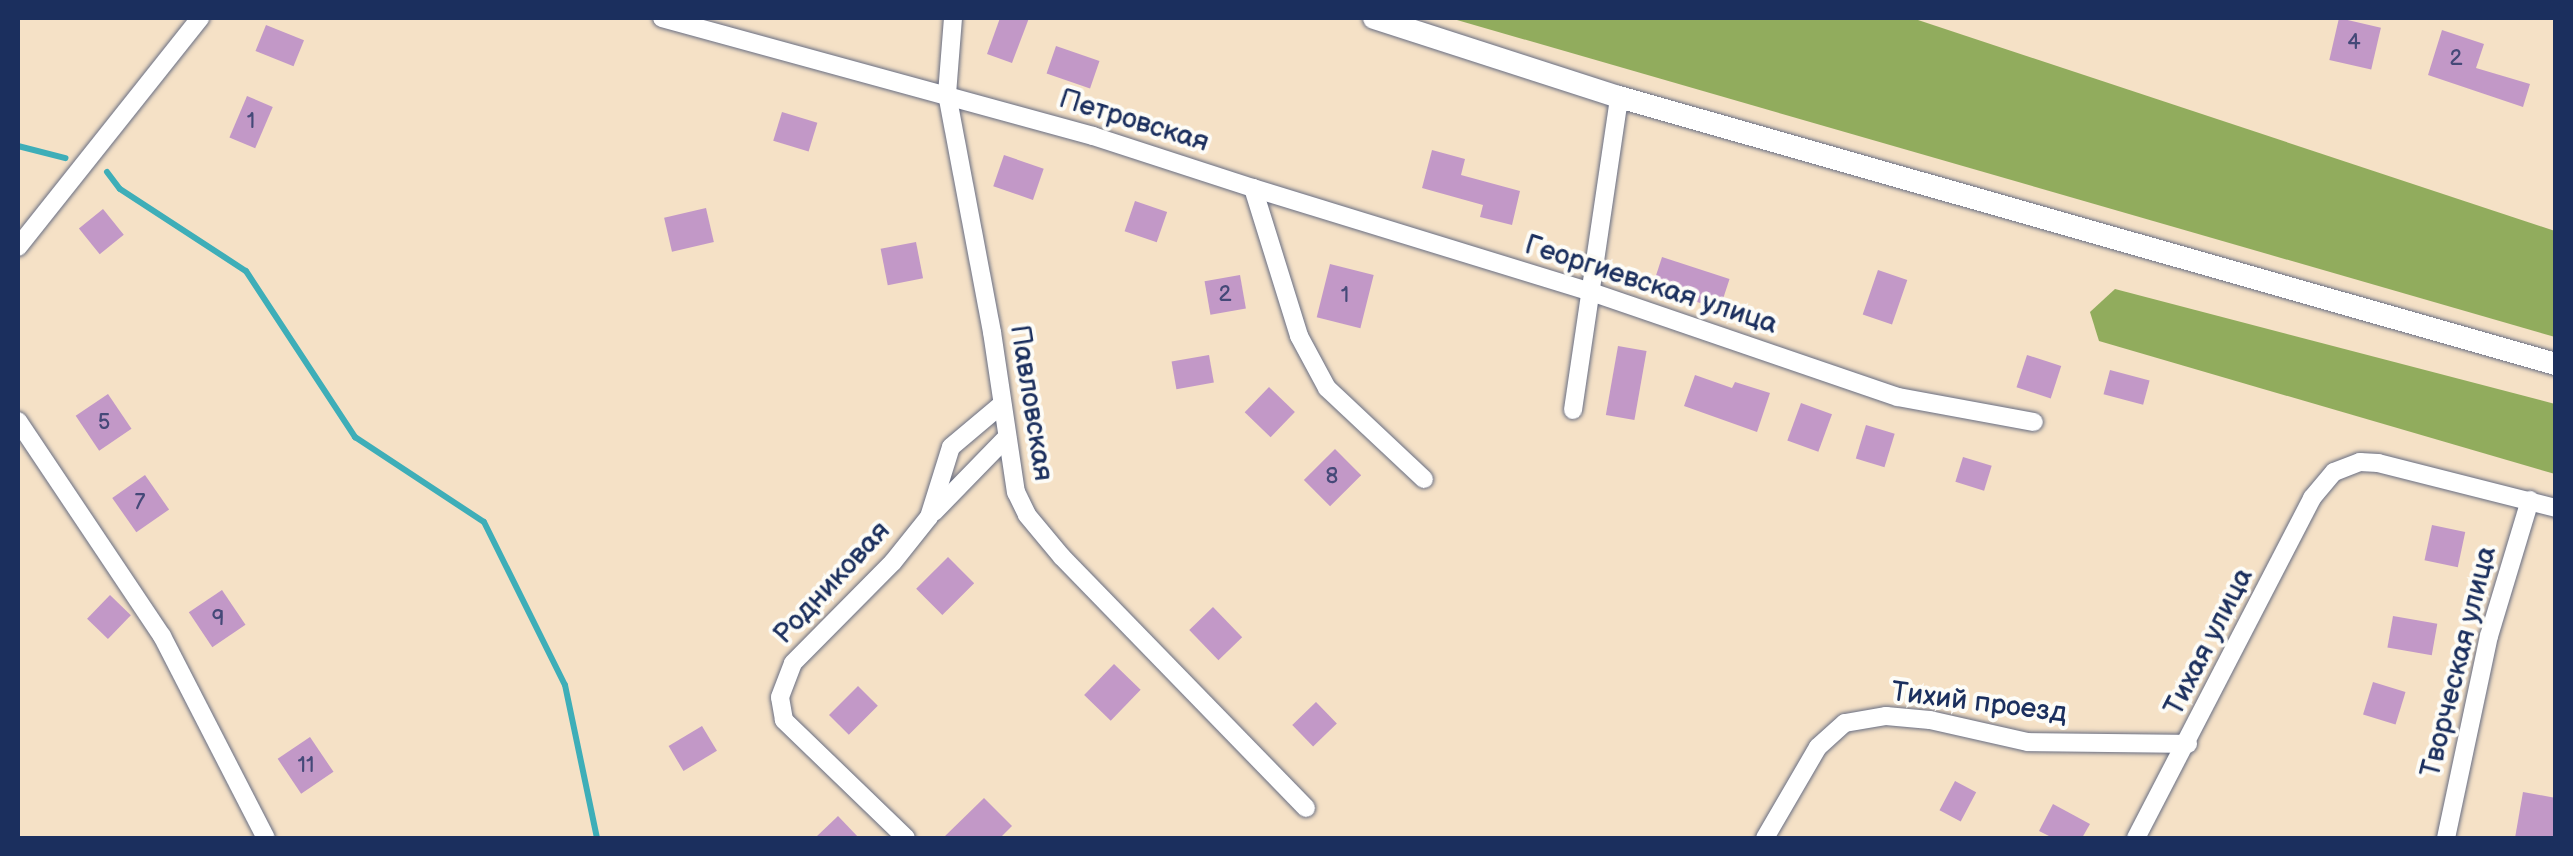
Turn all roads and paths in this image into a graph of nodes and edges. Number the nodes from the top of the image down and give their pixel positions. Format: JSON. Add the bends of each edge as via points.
{"nodes":[{"id":1,"x":200,"y":18,"type":"edge"},
{"id":2,"x":662,"y":18,"type":"edge"},
{"id":3,"x":952,"y":18,"type":"edge"},
{"id":4,"x":1374,"y":18,"type":"edge"},
{"id":5,"x":947,"y":94,"type":"junction"},
{"id":6,"x":1619,"y":97,"type":"junction"},
{"id":7,"x":1254,"y":188,"type":"junction"},
{"id":8,"x":18,"y":246,"type":"edge"},
{"id":9,"x":1591,"y":292,"type":"junction"},
{"id":10,"x":2556,"y":364,"type":"edge"},
{"id":11,"x":1002,"y":404,"type":"junction"},
{"id":12,"x":1573,"y":410,"type":"dead end"},
{"id":13,"x":18,"y":421,"type":"edge"},
{"id":14,"x":2034,"y":422,"type":"dead end"},
{"id":15,"x":1006,"y":436,"type":"junction"},
{"id":16,"x":1424,"y":480,"type":"dead end"},
{"id":17,"x":2530,"y":500,"type":"junction"},
{"id":18,"x":2556,"y":508,"type":"edge"},
{"id":19,"x":928,"y":517,"type":"junction"},
{"id":20,"x":2188,"y":744,"type":"junction"},
{"id":21,"x":1306,"y":808,"type":"dead end"},
{"id":22,"x":266,"y":838,"type":"edge"},
{"id":23,"x":906,"y":838,"type":"edge"},
{"id":24,"x":1765,"y":838,"type":"edge"},
{"id":25,"x":2136,"y":838,"type":"edge"},
{"id":26,"x":2446,"y":838,"type":"edge"}],
"edges":[{"from":1,"to":8,"type":"street"},
{"from":2,"to":5,"type":"street","name":"Петровская"},
{"from":3,"to":5,"type":"street","name":"Павловская"},
{"from":4,"to":6,"type":"street"},
{"from":5,"to":7,"type":"street","name":"Петровская"},
{"from":5,"to":11,"type":"street","name":"Павловская"},
{"from":6,"to":9,"type":"street"},
{"from":6,"to":10,"type":"street"},
{"from":7,"to":9,"type":"street","name":"Георгиевская улица"},
{"from":7,"to":16,"type":"street","via":[[1299,336],[1327,388]]},
{"from":9,"to":12,"type":"street"},
{"from":9,"to":14,"type":"street","name":"Георгиевская улица","via":[[1898,397]]},
{"from":11,"to":15,"type":"street","name":"Павловская"},
{"from":11,"to":19,"type":"street","name":"Родниковая","via":[[950,446]]},
{"from":13,"to":22,"type":"street","via":[[162,636]]},
{"from":15,"to":19,"type":"street"},
{"from":15,"to":21,"type":"street","name":"Павловская","via":[[1027,515]]},
{"from":17,"to":18,"type":"street"},
{"from":17,"to":20,"type":"street","name":"Тихая улица","via":[[2378,463],[2334,472],[2312,498]]},
{"from":17,"to":26,"type":"street","name":"Творческая улица","via":[[2489,636]]},
{"from":19,"to":23,"type":"street","name":"Родниковая","via":[[893,562],[793,662],[780,697],[784,720]]},
{"from":20,"to":24,"type":"street","name":"Тихий проезд","via":[[2028,742],[1886,716],[1845,722],[1818,747]]},
{"from":20,"to":25,"type":"street","name":"Тихая улица"}]}
